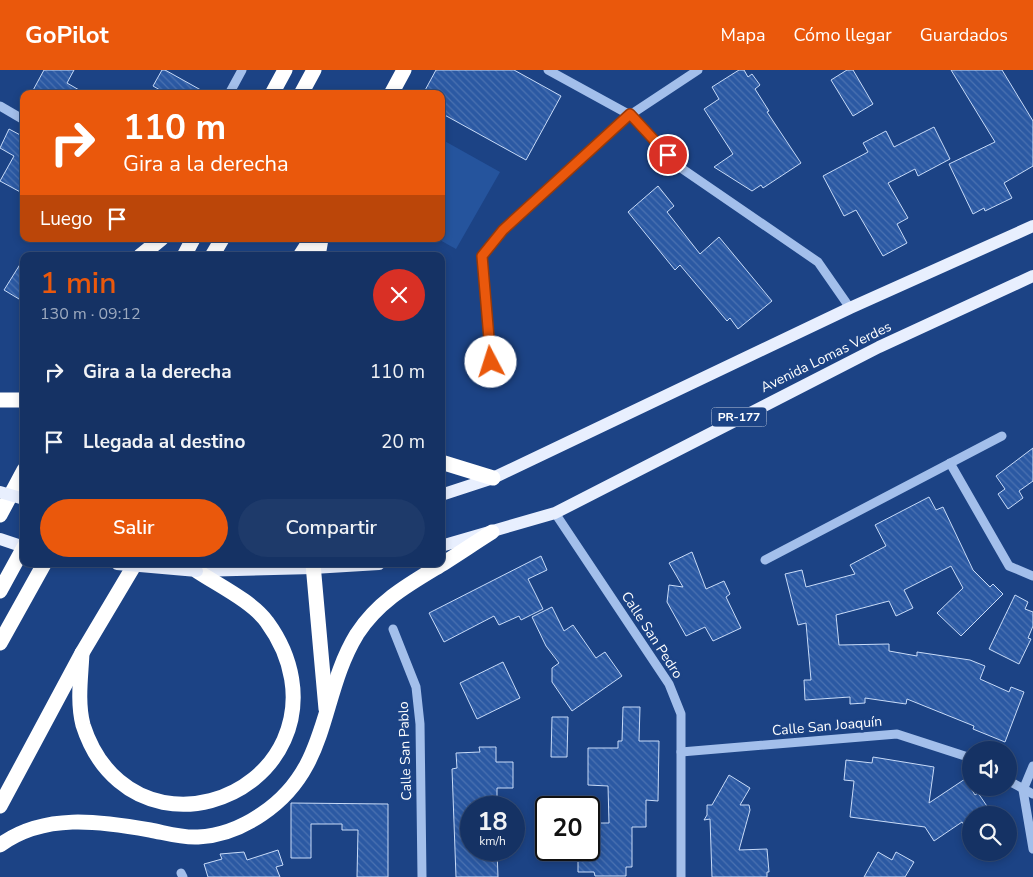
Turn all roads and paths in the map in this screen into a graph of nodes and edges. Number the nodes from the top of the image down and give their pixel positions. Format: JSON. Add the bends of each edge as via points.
{"nodes":[{"id":1,"x":242,"y":70,"type":"edge"},
{"id":2,"x":285,"y":70,"type":"edge"},
{"id":3,"x":314,"y":70,"type":"edge"},
{"id":4,"x":404,"y":70,"type":"edge"},
{"id":5,"x":548,"y":70,"type":"edge"},
{"id":6,"x":698,"y":70,"type":"edge"},
{"id":7,"x":231,"y":90,"type":"edge"},
{"id":8,"x":274,"y":90,"type":"edge"},
{"id":9,"x":303,"y":90,"type":"edge"},
{"id":10,"x":393,"y":90,"type":"edge"},
{"id":11,"x":0,"y":106,"type":"edge"},
{"id":12,"x":630,"y":114,"type":"junction"},
{"id":13,"x":20,"y":118,"type":"edge"},
{"id":14,"x":1033,"y":226,"type":"edge"},
{"id":15,"x":157,"y":242,"type":"edge"},
{"id":16,"x":145,"y":252,"type":"edge"},
{"id":17,"x":1033,"y":276,"type":"edge"},
{"id":18,"x":850,"y":308,"type":"junction"},
{"id":19,"x":491,"y":362,"type":"dead end"},
{"id":20,"x":0,"y":400,"type":"edge"},
{"id":21,"x":20,"y":400,"type":"edge"},
{"id":22,"x":1002,"y":436,"type":"dead end"},
{"id":23,"x":445,"y":463,"type":"edge"},
{"id":24,"x":950,"y":463,"type":"junction"},
{"id":25,"x":20,"y":477,"type":"edge"},
{"id":26,"x":493,"y":478,"type":"junction"},
{"id":27,"x":0,"y":492,"type":"edge"},
{"id":28,"x":445,"y":494,"type":"edge"},
{"id":29,"x":20,"y":499,"type":"edge"},
{"id":30,"x":555,"y":513,"type":"junction"},
{"id":31,"x":0,"y":514,"type":"edge"},
{"id":32,"x":492,"y":532,"type":"junction"},
{"id":33,"x":0,"y":539,"type":"edge"},
{"id":34,"x":445,"y":545,"type":"edge"},
{"id":35,"x":20,"y":546,"type":"edge"},
{"id":36,"x":20,"y":554,"type":"edge"},
{"id":37,"x":765,"y":560,"type":"dead end"},
{"id":38,"x":445,"y":562,"type":"edge"},
{"id":39,"x":42,"y":567,"type":"edge"},
{"id":40,"x":133,"y":567,"type":"edge"},
{"id":41,"x":151,"y":567,"type":"edge"},
{"id":42,"x":290,"y":567,"type":"edge"},
{"id":43,"x":313,"y":567,"type":"edge"},
{"id":44,"x":437,"y":567,"type":"edge"},
{"id":45,"x":197,"y":571,"type":"junction"},
{"id":46,"x":1033,"y":576,"type":"edge"},
{"id":47,"x":0,"y":590,"type":"edge"},
{"id":48,"x":393,"y":629,"type":"dead end"},
{"id":49,"x":0,"y":643,"type":"edge"},
{"id":50,"x":82,"y":653,"type":"junction"},
{"id":51,"x":327,"y":715,"type":"junction"},
{"id":52,"x":681,"y":752,"type":"junction"},
{"id":53,"x":962,"y":755,"type":"edge"},
{"id":54,"x":1033,"y":766,"type":"edge"},
{"id":55,"x":1017,"y":786,"type":"edge"},
{"id":56,"x":1023,"y":790,"type":"junction"},
{"id":57,"x":1033,"y":794,"type":"edge"},
{"id":58,"x":0,"y":806,"type":"edge"},
{"id":59,"x":0,"y":845,"type":"edge"},
{"id":60,"x":1033,"y":849,"type":"edge"},
{"id":61,"x":422,"y":877,"type":"edge"},
{"id":62,"x":680,"y":877,"type":"edge"}],
"edges":[{"from":1,"to":7,"type":"street"},
{"from":2,"to":8,"type":"highway"},
{"from":3,"to":9,"type":"highway"},
{"from":4,"to":10,"type":"highway"},
{"from":5,"to":12,"type":"street"},
{"from":6,"to":12,"type":"street"},
{"from":11,"to":13,"type":"street"},
{"from":12,"to":18,"type":"street","via":[[681,168],[818,262]]},
{"from":12,"to":19,"type":"street","via":[[503,230],[482,256]]},
{"from":14,"to":18,"type":"main road"},
{"from":15,"to":16,"type":"highway"},
{"from":17,"to":30,"type":"main road","name":"Avenida Lomas Verdes","number":"PR-177","via":[[870,351]]},
{"from":18,"to":26,"type":"main road"},
{"from":20,"to":21,"type":"highway"},
{"from":22,"to":24,"type":"street"},
{"from":23,"to":26,"type":"highway"},
{"from":24,"to":37,"type":"street"},
{"from":24,"to":46,"type":"street","via":[[1009,566]]},
{"from":25,"to":31,"type":"highway"},
{"from":26,"to":28,"type":"main road"},
{"from":27,"to":29,"type":"main road","bridge":true},
{"from":30,"to":32,"type":"main road","name":"Avenida Lomas Verdes","number":"PR-177"},
{"from":30,"to":52,"type":"street","name":"Calle San Pedro","via":[[669,684],[681,714]]},
{"from":32,"to":34,"type":"main road","name":"Avenida Lomas Verdes","number":"PR-177"},
{"from":32,"to":38,"type":"highway"},
{"from":33,"to":35,"type":"main road"},
{"from":36,"to":47,"type":"highway"},
{"from":39,"to":49,"type":"highway"},
{"from":40,"to":50,"type":"highway"},
{"from":41,"to":45,"type":"main road","bridge":true},
{"from":42,"to":45,"type":"main road"},
{"from":43,"to":51,"type":"highway"},
{"from":44,"to":51,"type":"highway","via":[[382,604],[358,633],[335,682]]},
{"from":45,"to":50,"type":"highway","via":[[266,621],[280,642],[290,668],[292,705],[284,740],[266,766],[248,783],[226,796],[192,805],[151,800],[125,786],[98,757],[83,725],[80,704]]},
{"from":48,"to":61,"type":"street","name":"Calle San Pablo","via":[[416,687]]},
{"from":50,"to":58,"type":"highway"},
{"from":51,"to":59,"type":"highway","via":[[312,756],[291,788],[262,814],[231,830],[214,835],[182,837],[123,826],[66,822],[25,830]]},
{"from":52,"to":53,"type":"street","name":"Calle San Joaquín","via":[[897,734]]},
{"from":52,"to":62,"type":"street","name":"Calle San Pedro"},
{"from":54,"to":56,"type":"street"},
{"from":55,"to":56,"type":"street"},
{"from":56,"to":57,"type":"street"},
{"from":56,"to":60,"type":"street"}]}
